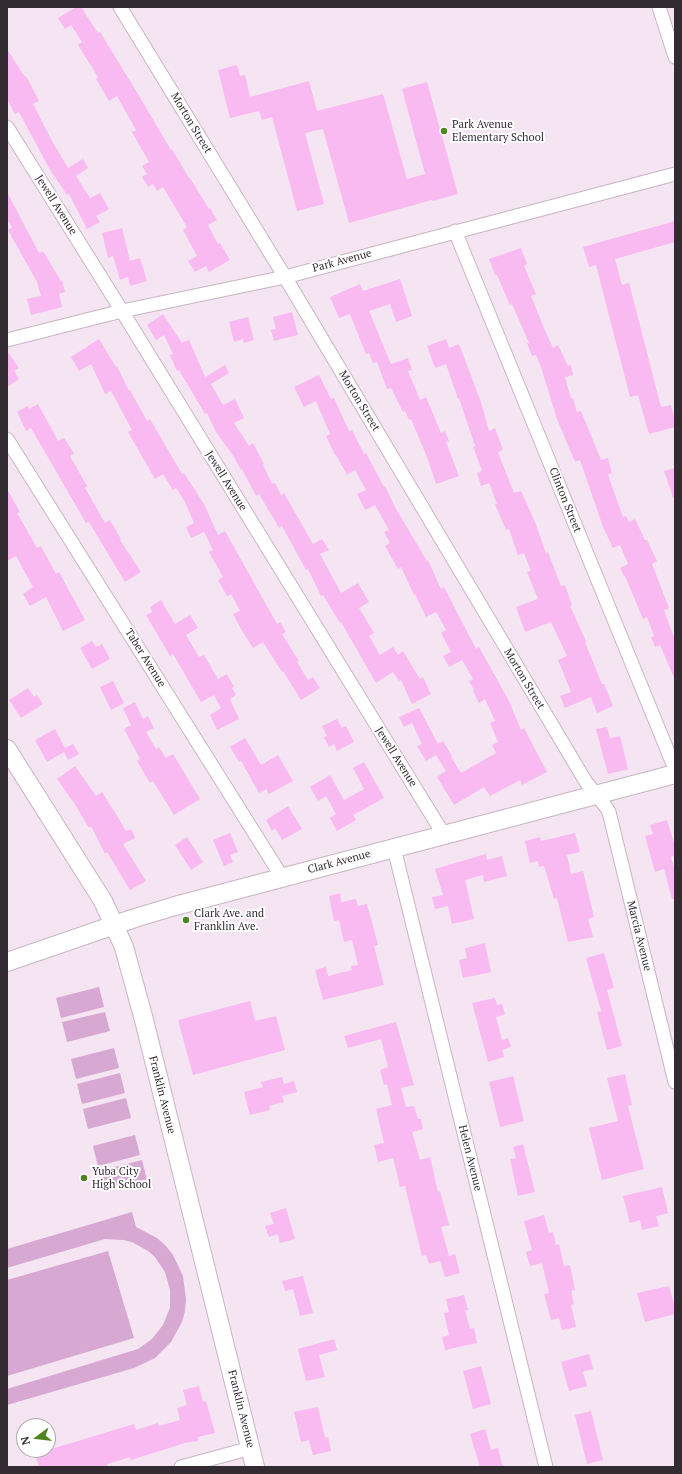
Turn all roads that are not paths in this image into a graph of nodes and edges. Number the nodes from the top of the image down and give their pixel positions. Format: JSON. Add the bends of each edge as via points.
{"nodes":[{"id":1,"x":120,"y":7,"type":"edge"},
{"id":2,"x":659,"y":7,"type":"edge"},
{"id":3,"x":675,"y":57,"type":"edge"},
{"id":4,"x":7,"y":127,"type":"edge"},
{"id":5,"x":675,"y":174,"type":"edge"},
{"id":6,"x":455,"y":231,"type":"junction"},
{"id":7,"x":285,"y":277,"type":"junction"},
{"id":8,"x":122,"y":311,"type":"junction"},
{"id":9,"x":7,"y":340,"type":"edge"},
{"id":10,"x":7,"y":439,"type":"edge"},
{"id":11,"x":7,"y":749,"type":"edge"},
{"id":12,"x":675,"y":769,"type":"edge"},
{"id":13,"x":675,"y":774,"type":"edge"},
{"id":14,"x":595,"y":795,"type":"junction"},
{"id":15,"x":444,"y":835,"type":"junction"},
{"id":16,"x":394,"y":848,"type":"junction"},
{"id":17,"x":282,"y":877,"type":"junction"},
{"id":18,"x":115,"y":926,"type":"junction"},
{"id":19,"x":7,"y":962,"type":"edge"},
{"id":20,"x":675,"y":1082,"type":"edge"},
{"id":21,"x":251,"y":1448,"type":"junction"},
{"id":22,"x":181,"y":1467,"type":"edge"},
{"id":23,"x":255,"y":1467,"type":"edge"},
{"id":24,"x":546,"y":1467,"type":"edge"}],
"edges":[{"from":1,"to":7,"type":"street","name":"Morton Street"},
{"from":2,"to":3,"type":"street"},
{"from":4,"to":8,"type":"street","name":"Jewell Avenue"},
{"from":5,"to":6,"type":"street","name":"Park Avenue"},
{"from":6,"to":7,"type":"street","name":"Park Avenue"},
{"from":6,"to":12,"type":"street","name":"Clinton Street"},
{"from":7,"to":8,"type":"street","name":"Park Avenue"},
{"from":7,"to":14,"type":"street","name":"Morton Street"},
{"from":8,"to":9,"type":"street","name":"Park Avenue"},
{"from":8,"to":15,"type":"street","name":"Jewell Avenue"},
{"from":10,"to":17,"type":"street","name":"Taber Avenue"},
{"from":11,"to":18,"type":"street","name":"Franklin Avenue","via":[[103,901]]},
{"from":13,"to":14,"type":"street","name":"Clark Avenue"},
{"from":14,"to":15,"type":"street","name":"Clark Avenue"},
{"from":14,"to":20,"type":"street","name":"Marcia Avenue","via":[[606,807],[611,818]]},
{"from":15,"to":16,"type":"street","name":"Clark Avenue"},
{"from":16,"to":17,"type":"street","name":"Clark Avenue"},
{"from":16,"to":24,"type":"street","name":"Helen Avenue"},
{"from":17,"to":18,"type":"street","name":"Clark Avenue","via":[[168,908]]},
{"from":18,"to":19,"type":"street","name":"Clark Avenue"},
{"from":18,"to":21,"type":"street","name":"Franklin Avenue","via":[[132,975]]},
{"from":21,"to":22,"type":"street"},
{"from":21,"to":23,"type":"street","name":"Franklin Avenue"}]}
